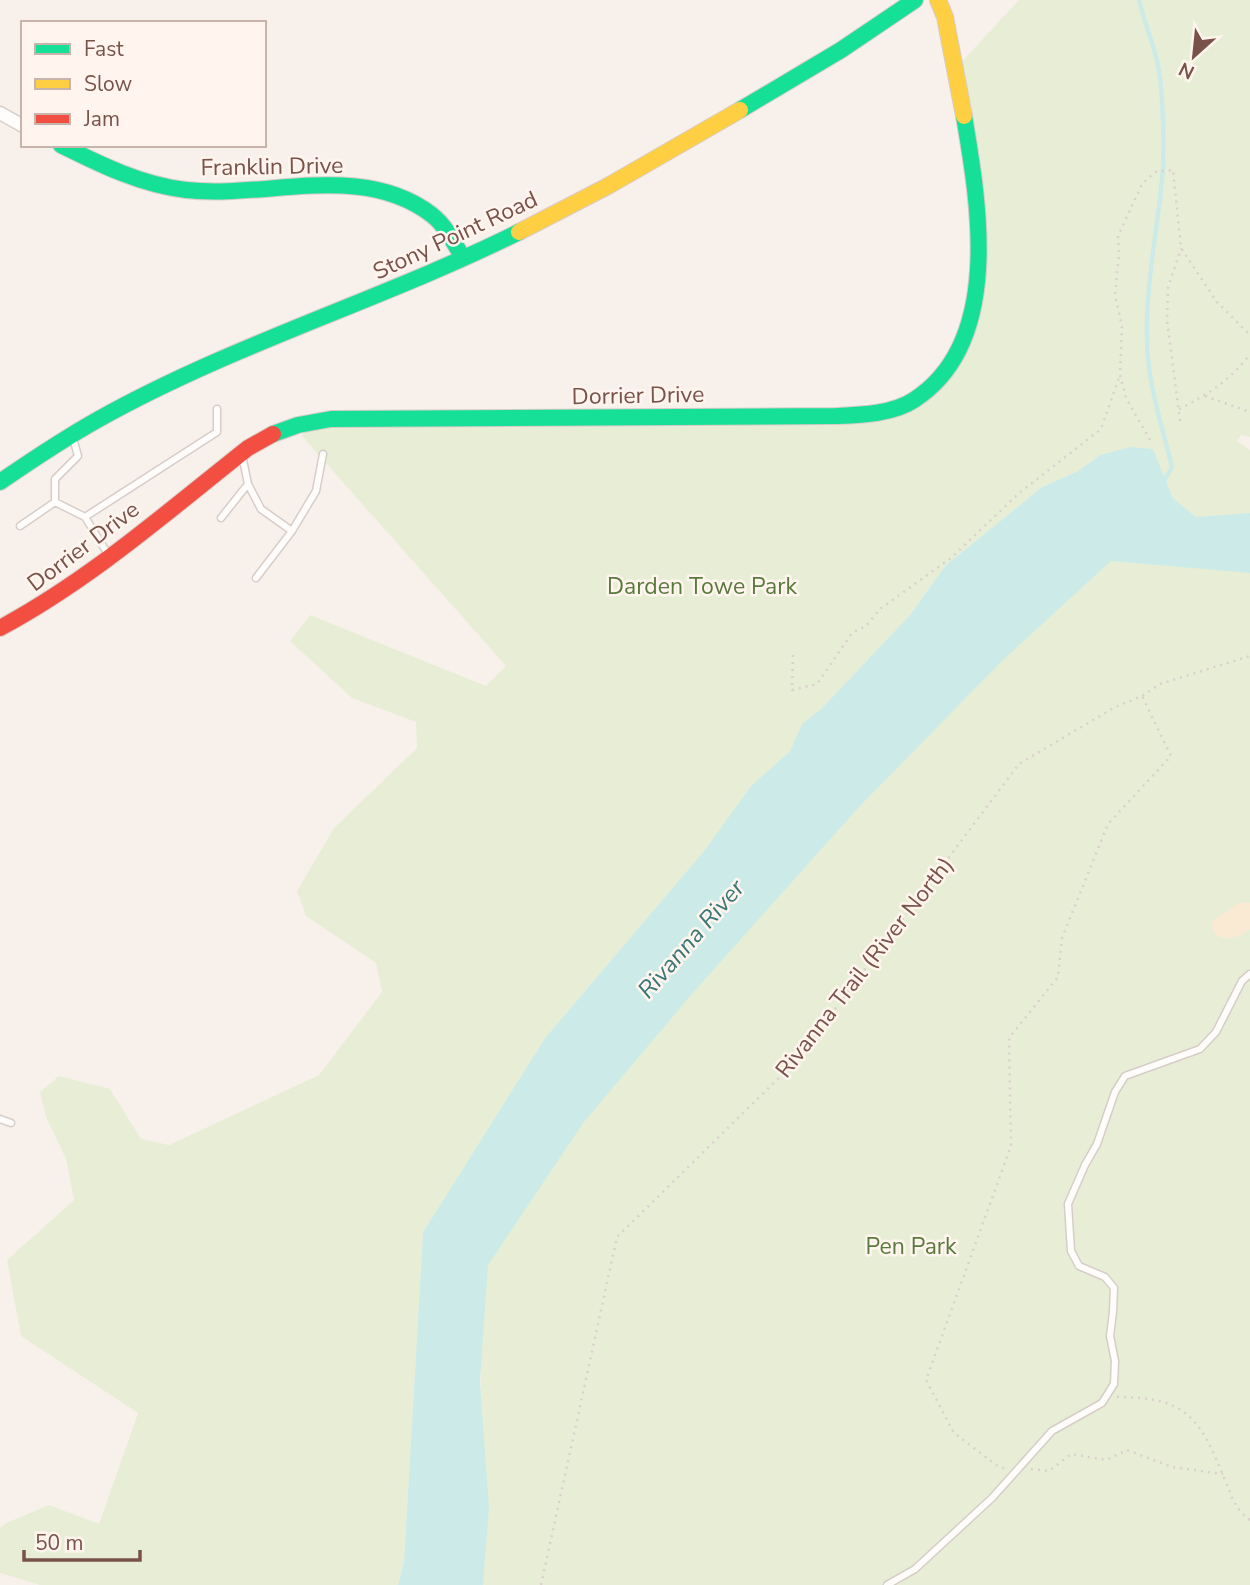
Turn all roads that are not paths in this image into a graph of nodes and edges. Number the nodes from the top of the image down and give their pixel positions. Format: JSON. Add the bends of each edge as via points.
{"nodes":[{"id":1,"x":915,"y":0,"type":"edge"},
{"id":2,"x":939,"y":0,"type":"edge"},
{"id":3,"x":0,"y":113,"type":"edge"},
{"id":4,"x":21,"y":125,"type":"edge"},
{"id":5,"x":66,"y":147,"type":"edge"},
{"id":6,"x":463,"y":258,"type":"junction"},
{"id":7,"x":217,"y":409,"type":"dead end"},
{"id":8,"x":72,"y":435,"type":"junction"},
{"id":9,"x":241,"y":453,"type":"junction"},
{"id":10,"x":323,"y":454,"type":"dead end"},
{"id":11,"x":0,"y":482,"type":"edge"},
{"id":12,"x":248,"y":484,"type":"junction"},
{"id":13,"x":55,"y":502,"type":"junction"},
{"id":14,"x":85,"y":517,"type":"junction"},
{"id":15,"x":221,"y":518,"type":"dead end"},
{"id":16,"x":20,"y":526,"type":"dead end"},
{"id":17,"x":292,"y":531,"type":"junction"},
{"id":18,"x":110,"y":557,"type":"junction"},
{"id":19,"x":256,"y":578,"type":"dead end"},
{"id":20,"x":0,"y":628,"type":"edge"},
{"id":21,"x":1250,"y":974,"type":"edge"},
{"id":22,"x":0,"y":1119,"type":"edge"},
{"id":23,"x":11,"y":1123,"type":"dead end"},
{"id":24,"x":887,"y":1585,"type":"edge"}],
"edges":[{"from":1,"to":6,"type":"street","name":"Stony Point Road","via":[[668,152]]},
{"from":2,"to":9,"type":"street","name":"Dorrier Drive","via":[[967,132],[978,275],[971,320],[959,354],[944,375],[915,399],[873,413],[836,416],[331,419],[284,429]]},
{"from":3,"to":4,"type":"street"},
{"from":5,"to":6,"type":"street","name":"Franklin Drive","via":[[133,177],[188,190],[374,189],[431,214]]},
{"from":6,"to":8,"type":"street","name":"Stony Point Road","via":[[174,382]]},
{"from":7,"to":14,"type":"lane","via":[[217,432]]},
{"from":8,"to":11,"type":"street","name":"Stony Point Road"},
{"from":8,"to":13,"type":"lane","via":[[78,456],[55,480]]},
{"from":9,"to":12,"type":"lane"},
{"from":9,"to":18,"type":"street","name":"Dorrier Drive"},
{"from":10,"to":17,"type":"lane","via":[[316,491]]},
{"from":12,"to":15,"type":"lane"},
{"from":12,"to":17,"type":"lane","via":[[261,509]]},
{"from":13,"to":14,"type":"lane"},
{"from":13,"to":16,"type":"lane"},
{"from":14,"to":18,"type":"lane"},
{"from":17,"to":19,"type":"lane"},
{"from":18,"to":20,"type":"street","name":"Dorrier Drive","via":[[81,582]]},
{"from":21,"to":24,"type":"lane","via":[[1216,1032],[1200,1049],[1125,1076],[1068,1204],[1071,1251],[1079,1266],[1105,1278],[1114,1288],[1110,1336],[1114,1384],[1102,1403],[1052,1431],[992,1499],[915,1569]]},
{"from":22,"to":23,"type":"lane"}]}
